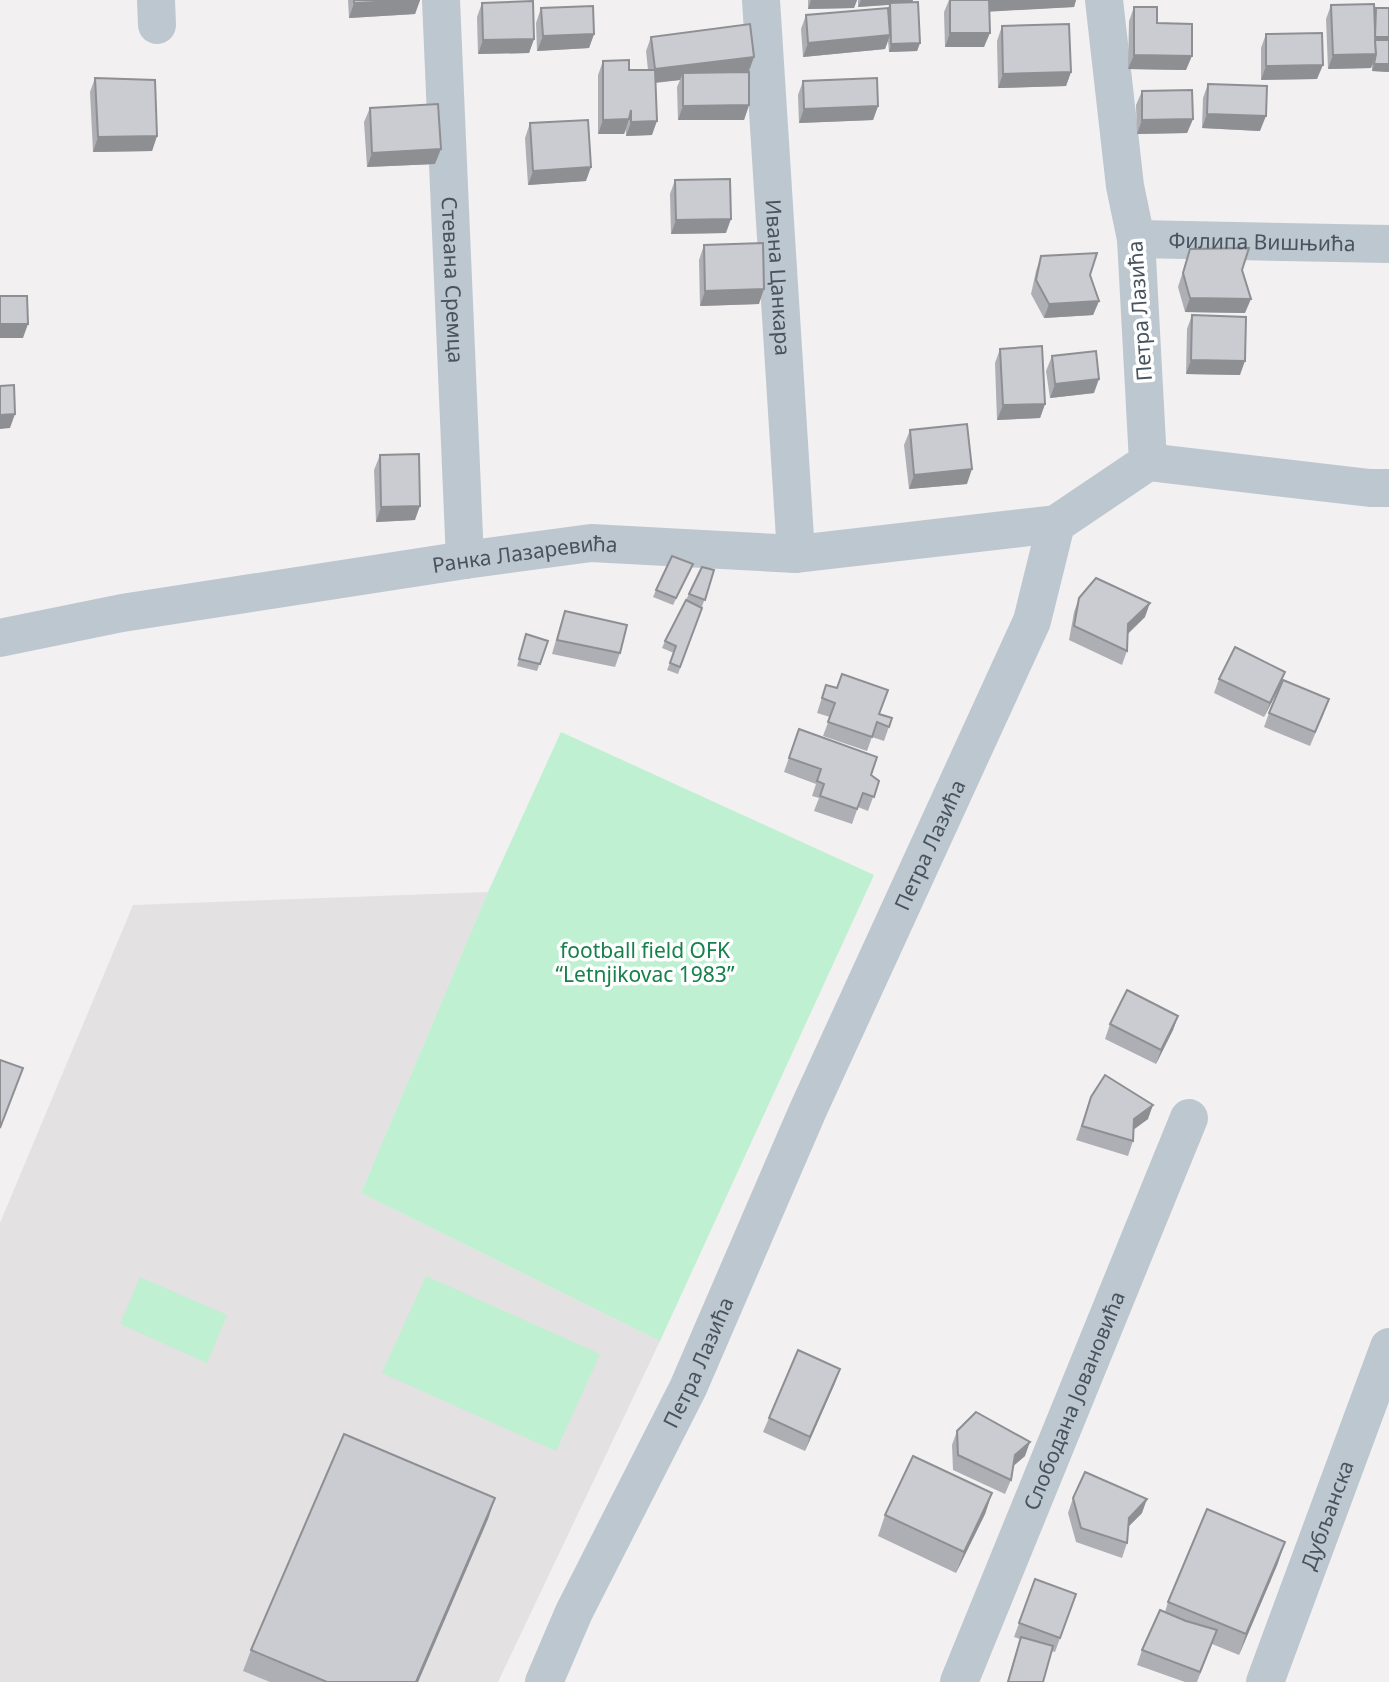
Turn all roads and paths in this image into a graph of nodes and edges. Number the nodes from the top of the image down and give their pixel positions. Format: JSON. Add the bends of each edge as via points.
{"nodes":[{"id":1,"x":441,"y":0,"type":"edge"},
{"id":2,"x":761,"y":0,"type":"edge"},
{"id":3,"x":1104,"y":0,"type":"edge"},
{"id":4,"x":1136,"y":239,"type":"junction"},
{"id":5,"x":1389,"y":244,"type":"edge"},
{"id":6,"x":1148,"y":462,"type":"junction"},
{"id":7,"x":1389,"y":488,"type":"edge"},
{"id":8,"x":1056,"y":524,"type":"junction"},
{"id":9,"x":796,"y":554,"type":"junction"},
{"id":10,"x":465,"y":560,"type":"junction"},
{"id":11,"x":0,"y":638,"type":"edge"},
{"id":12,"x":1189,"y":1118,"type":"dead end"},
{"id":13,"x":1389,"y":1347,"type":"edge"},
{"id":14,"x":544,"y":1682,"type":"edge"},
{"id":15,"x":958,"y":1682,"type":"edge"},
{"id":16,"x":1265,"y":1682,"type":"edge"}],
"edges":[{"from":1,"to":10,"type":"street","name":"Стевана Сремца"},
{"from":2,"to":9,"type":"street","name":"Ивана Цанкара"},
{"from":3,"to":4,"type":"street","name":"Петра Лазића","via":[[1125,186]]},
{"from":4,"to":5,"type":"street","name":"Филипа Вишњића"},
{"from":4,"to":6,"type":"street","name":"Петра Лазића"},
{"from":6,"to":7,"type":"street"},
{"from":6,"to":8,"type":"street"},
{"from":8,"to":9,"type":"street","name":"Ранка Лазаревића"},
{"from":8,"to":14,"type":"street","name":"Петра Лазића","via":[[1032,621],[808,1110],[688,1388],[574,1612]]},
{"from":9,"to":10,"type":"street","name":"Ранка Лазаревића","via":[[591,543]]},
{"from":10,"to":11,"type":"street","name":"Ранка Лазаревића","via":[[122,613]]},
{"from":12,"to":15,"type":"street","name":"Слободана Јовановића"},
{"from":13,"to":16,"type":"street","name":"Дубљанска"}]}
